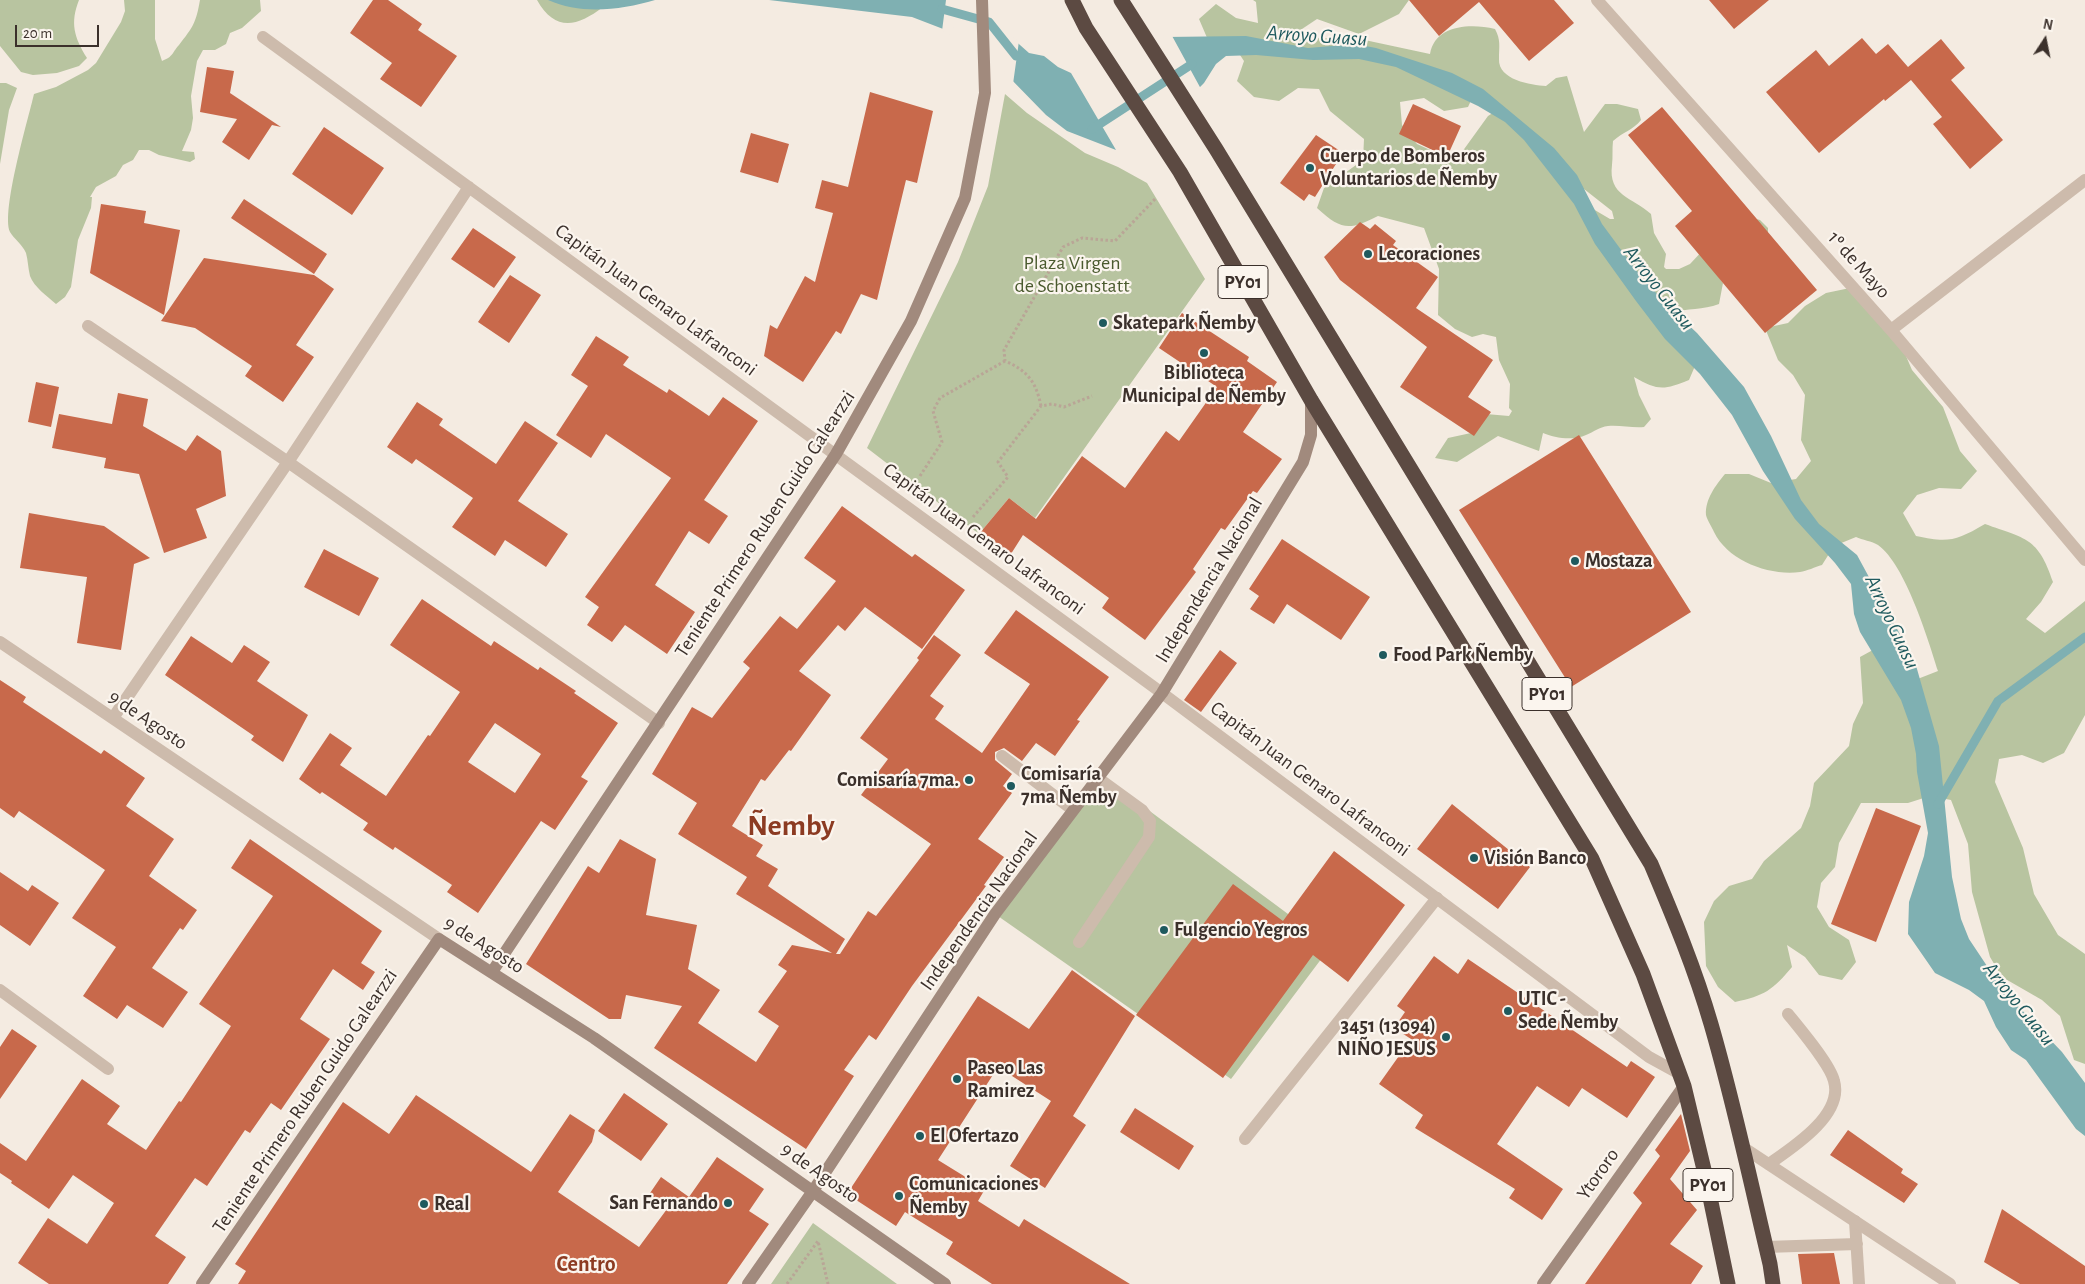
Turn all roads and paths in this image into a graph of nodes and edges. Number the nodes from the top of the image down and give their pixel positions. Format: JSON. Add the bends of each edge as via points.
{"nodes":[{"id":1,"x":982,"y":0,"type":"edge"},
{"id":2,"x":1072,"y":0,"type":"edge"},
{"id":3,"x":1597,"y":0,"type":"edge"},
{"id":4,"x":1123,"y":4,"type":"edge"},
{"id":5,"x":263,"y":38,"type":"dead end"},
{"id":6,"x":2085,"y":180,"type":"edge"},
{"id":7,"x":469,"y":187,"type":"junction"},
{"id":8,"x":1156,"y":198,"type":"dead end"},
{"id":9,"x":88,"y":326,"type":"dead end"},
{"id":10,"x":1891,"y":330,"type":"junction"},
{"id":11,"x":1005,"y":361,"type":"junction"},
{"id":12,"x":1092,"y":396,"type":"dead end"},
{"id":13,"x":1311,"y":400,"type":"junction"},
{"id":14,"x":1041,"y":406,"type":"junction"},
{"id":15,"x":836,"y":454,"type":"junction"},
{"id":16,"x":288,"y":462,"type":"junction"},
{"id":17,"x":920,"y":476,"type":"dead end"},
{"id":18,"x":973,"y":517,"type":"dead end"},
{"id":19,"x":2085,"y":560,"type":"edge"},
{"id":20,"x":0,"y":642,"type":"edge"},
{"id":21,"x":1162,"y":693,"type":"junction"},
{"id":22,"x":113,"y":718,"type":"junction"},
{"id":23,"x":659,"y":723,"type":"junction"},
{"id":24,"x":1002,"y":756,"type":"dead end"},
{"id":25,"x":1098,"y":778,"type":"junction"},
{"id":26,"x":1073,"y":810,"type":"junction"},
{"id":27,"x":1437,"y":898,"type":"junction"},
{"id":28,"x":439,"y":939,"type":"junction"},
{"id":29,"x":1079,"y":942,"type":"dead end"},
{"id":30,"x":492,"y":972,"type":"junction"},
{"id":31,"x":0,"y":990,"type":"edge"},
{"id":32,"x":1788,"y":1014,"type":"dead end"},
{"id":33,"x":108,"y":1069,"type":"dead end"},
{"id":34,"x":1682,"y":1080,"type":"junction"},
{"id":35,"x":1245,"y":1139,"type":"dead end"},
{"id":36,"x":1744,"y":1148,"type":"junction"},
{"id":37,"x":1769,"y":1164,"type":"junction"},
{"id":38,"x":813,"y":1192,"type":"junction"},
{"id":39,"x":1855,"y":1221,"type":"junction"},
{"id":40,"x":1857,"y":1244,"type":"junction"},
{"id":41,"x":1766,"y":1246,"type":"junction"},
{"id":42,"x":202,"y":1284,"type":"edge"},
{"id":43,"x":748,"y":1284,"type":"edge"},
{"id":44,"x":787,"y":1284,"type":"edge"},
{"id":45,"x":828,"y":1284,"type":"edge"},
{"id":46,"x":945,"y":1284,"type":"edge"},
{"id":47,"x":1543,"y":1284,"type":"edge"},
{"id":48,"x":1728,"y":1284,"type":"edge"},
{"id":49,"x":1773,"y":1284,"type":"edge"},
{"id":50,"x":1859,"y":1284,"type":"edge"},
{"id":51,"x":1950,"y":1284,"type":"edge"}],
"edges":[{"from":1,"to":15,"type":"street","name":"Teniente Primero Ruben Guido Galearzzi","via":[[985,93],[966,198],[911,321]]},
{"from":2,"to":13,"type":"highway","number":"PY01","via":[[1086,28],[1175,164]]},
{"from":3,"to":10,"type":"street","name":"1º de Mayo"},
{"from":4,"to":36,"type":"highway","number":"PY01","via":[[1216,149],[1650,864],[1680,931],[1710,1023]]},
{"from":5,"to":7,"type":"street","name":"Capitán Juan Genaro Lafranconi"},
{"from":6,"to":10,"type":"street"},
{"from":7,"to":15,"type":"street","name":"Capitán Juan Genaro Lafranconi"},
{"from":7,"to":16,"type":"street"},
{"from":8,"to":11,"type":"path","via":[[1115,241],[1082,238],[1063,247],[1004,350]]},
{"from":9,"to":16,"type":"street"},
{"from":10,"to":19,"type":"street","name":"1º de Mayo"},
{"from":11,"to":14,"type":"path","via":[[1017,366],[1037,387]]},
{"from":11,"to":17,"type":"path","via":[[940,398],[933,412],[942,442]]},
{"from":12,"to":14,"type":"path","via":[[1064,407]]},
{"from":13,"to":21,"type":"street","name":"Independencia Nacional","via":[[1311,435],[1304,462]]},
{"from":13,"to":34,"type":"highway","number":"PY01","via":[[1592,859],[1643,974]]},
{"from":14,"to":18,"type":"path","via":[[998,462],[1008,477]]},
{"from":15,"to":21,"type":"street","name":"Capitán Juan Genaro Lafranconi"},
{"from":15,"to":23,"type":"street","name":"Teniente Primero Ruben Guido Galearzzi"},
{"from":16,"to":22,"type":"street"},
{"from":16,"to":23,"type":"street"},
{"from":20,"to":22,"type":"street","name":"9 de Agosto"},
{"from":21,"to":25,"type":"street","name":"Independencia Nacional"},
{"from":21,"to":27,"type":"street","name":"Capitán Juan Genaro Lafranconi"},
{"from":22,"to":28,"type":"street","name":"9 de Agosto"},
{"from":23,"to":30,"type":"street","name":"Teniente Primero Ruben Guido Galearzzi"},
{"from":24,"to":26,"type":"street"},
{"from":25,"to":26,"type":"street","name":"Independencia Nacional"},
{"from":25,"to":29,"type":"street","via":[[1142,810],[1150,821],[1149,837]]},
{"from":26,"to":38,"type":"street","name":"Independencia Nacional","via":[[995,914]]},
{"from":27,"to":34,"type":"street","name":"Capitán Juan Genaro Lafranconi"},
{"from":27,"to":35,"type":"street"},
{"from":28,"to":30,"type":"street","name":"9 de Agosto"},
{"from":28,"to":42,"type":"street","name":"Teniente Primero Ruben Guido Galearzzi"},
{"from":30,"to":38,"type":"street","name":"9 de Agosto","via":[[594,1038]]},
{"from":31,"to":33,"type":"street"},
{"from":32,"to":37,"type":"street","via":[[1828,1068],[1835,1091],[1833,1105],[1825,1118]]},
{"from":34,"to":47,"type":"street","name":"Ytororo"},
{"from":34,"to":48,"type":"highway","number":"PY01"},
{"from":36,"to":37,"type":"street"},
{"from":36,"to":41,"type":"highway","number":"PY01"},
{"from":37,"to":39,"type":"street"},
{"from":38,"to":43,"type":"street","name":"Independencia Nacional"},
{"from":38,"to":46,"type":"street","name":"9 de Agosto"},
{"from":39,"to":40,"type":"street"},
{"from":39,"to":51,"type":"street"},
{"from":40,"to":41,"type":"street"},
{"from":40,"to":50,"type":"street"},
{"from":41,"to":49,"type":"highway","number":"PY01"},
{"from":44,"to":45,"type":"path","via":[[818,1241]]}]}
